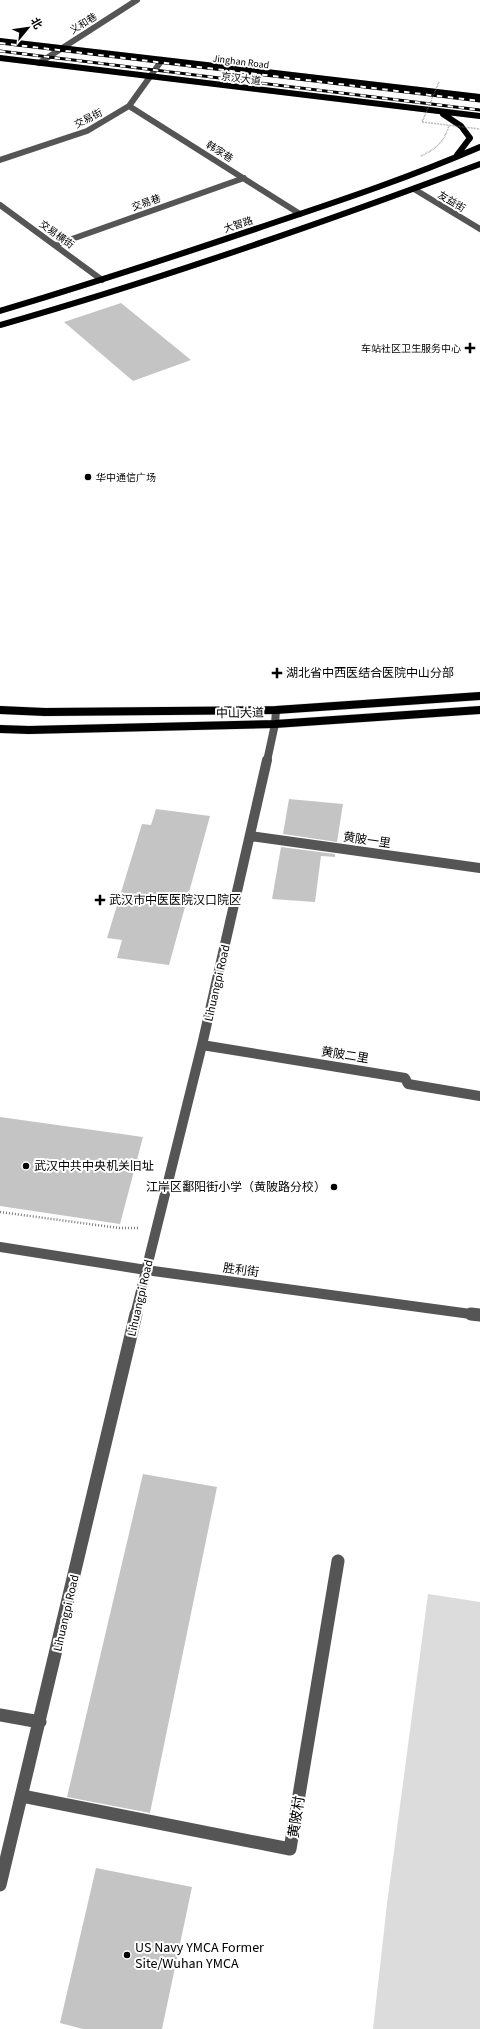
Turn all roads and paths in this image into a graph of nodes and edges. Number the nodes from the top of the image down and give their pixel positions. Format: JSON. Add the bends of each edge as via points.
{"nodes":[{"id":1,"x":137,"y":0,"type":"edge"},
{"id":2,"x":0,"y":41,"type":"edge"},
{"id":3,"x":60,"y":48,"type":"junction"},
{"id":4,"x":0,"y":58,"type":"edge"},
{"id":5,"x":162,"y":60,"type":"junction"},
{"id":6,"x":39,"y":63,"type":"junction"},
{"id":7,"x":150,"y":76,"type":"junction"},
{"id":8,"x":440,"y":82,"type":"dead end"},
{"id":9,"x":480,"y":98,"type":"edge"},
{"id":10,"x":129,"y":106,"type":"junction"},
{"id":11,"x":440,"y":112,"type":"junction"},
{"id":12,"x":480,"y":116,"type":"edge"},
{"id":13,"x":449,"y":125,"type":"junction"},
{"id":14,"x":480,"y":129,"type":"edge"},
{"id":15,"x":480,"y":147,"type":"edge"},
{"id":16,"x":421,"y":156,"type":"dead end"},
{"id":17,"x":0,"y":160,"type":"edge"},
{"id":18,"x":444,"y":163,"type":"junction"},
{"id":19,"x":480,"y":164,"type":"edge"},
{"id":20,"x":244,"y":178,"type":"junction"},
{"id":21,"x":414,"y":189,"type":"junction"},
{"id":22,"x":0,"y":205,"type":"edge"},
{"id":23,"x":300,"y":214,"type":"junction"},
{"id":24,"x":480,"y":229,"type":"edge"},
{"id":25,"x":55,"y":245,"type":"junction"},
{"id":26,"x":102,"y":280,"type":"junction"},
{"id":27,"x":0,"y":311,"type":"edge"},
{"id":28,"x":0,"y":325,"type":"edge"},
{"id":29,"x":480,"y":696,"type":"edge"},
{"id":30,"x":0,"y":710,"type":"edge"},
{"id":31,"x":276,"y":710,"type":"junction"},
{"id":32,"x":480,"y":710,"type":"edge"},
{"id":33,"x":276,"y":724,"type":"junction"},
{"id":34,"x":0,"y":729,"type":"edge"},
{"id":35,"x":250,"y":836,"type":"junction"},
{"id":36,"x":480,"y":868,"type":"edge"},
{"id":37,"x":202,"y":1045,"type":"junction"},
{"id":38,"x":480,"y":1096,"type":"edge"},
{"id":39,"x":0,"y":1212,"type":"edge"},
{"id":40,"x":157,"y":1228,"type":"junction"},
{"id":41,"x":0,"y":1247,"type":"edge"},
{"id":42,"x":146,"y":1270,"type":"junction"},
{"id":43,"x":480,"y":1315,"type":"edge"},
{"id":44,"x":338,"y":1561,"type":"dead end"},
{"id":45,"x":0,"y":1714,"type":"edge"},
{"id":46,"x":40,"y":1722,"type":"junction"},
{"id":47,"x":22,"y":1796,"type":"junction"},
{"id":48,"x":0,"y":1885,"type":"edge"}],
"edges":[{"from":1,"to":3,"type":"street","name":"义和巷"},
{"from":2,"to":3,"type":"main road","name":"Jinghan Road"},
{"from":3,"to":5,"type":"main road","name":"Jinghan Road"},
{"from":3,"to":6,"type":"street","name":"义和巷"},
{"from":4,"to":6,"type":"main road","name":"京汉大道"},
{"from":5,"to":7,"type":"street","name":"交易街"},
{"from":5,"to":9,"type":"main road","name":"Jinghan Road"},
{"from":6,"to":7,"type":"main road","name":"京汉大道"},
{"from":7,"to":10,"type":"street","name":"交易街"},
{"from":7,"to":11,"type":"main road","name":"京汉大道"},
{"from":8,"to":13,"type":"path","bridge":true,"via":[[422,122]]},
{"from":10,"to":17,"type":"street","name":"交易街","via":[[87,131]]},
{"from":10,"to":20,"type":"street","name":"韩家巷"},
{"from":11,"to":12,"type":"main road","name":"京汉大道"},
{"from":11,"to":18,"type":"main road","via":[[462,126],[470,138],[463,149]]},
{"from":13,"to":14,"type":"path","bridge":true},
{"from":13,"to":16,"type":"path","bridge":true,"via":[[447,135],[441,144]]},
{"from":15,"to":18,"type":"main road","name":"大智路"},
{"from":18,"to":23,"type":"main road","name":"大智路"},
{"from":19,"to":21,"type":"main road"},
{"from":20,"to":23,"type":"street","name":"韩家巷"},
{"from":20,"to":25,"type":"street","name":"交易巷"},
{"from":21,"to":24,"type":"street","name":"友益街"},
{"from":21,"to":28,"type":"main road","via":[[99,297]]},
{"from":22,"to":25,"type":"street","name":"交易横街"},
{"from":23,"to":26,"type":"main road","name":"大智路"},
{"from":25,"to":26,"type":"street","name":"交易横街"},
{"from":26,"to":27,"type":"main road","name":"大智路"},
{"from":29,"to":31,"type":"main road","name":"中山大道"},
{"from":30,"to":31,"type":"main road","name":"中山大道"},
{"from":31,"to":33,"type":"street","name":"Lihuangpi Road"},
{"from":32,"to":33,"type":"main road","name":"中山大道"},
{"from":33,"to":34,"type":"main road","name":"中山大道"},
{"from":33,"to":35,"type":"street","name":"Lihuangpi Road"},
{"from":35,"to":36,"type":"street","name":"黄陂一里"},
{"from":35,"to":37,"type":"street","name":"Lihuangpi Road"},
{"from":37,"to":38,"type":"street","name":"黄陂二里","via":[[405,1078],[408,1084]]},
{"from":37,"to":40,"type":"street","name":"Lihuangpi Road"},
{"from":39,"to":40,"type":"path","via":[[119,1228]]},
{"from":40,"to":42,"type":"street","name":"Lihuangpi Road"},
{"from":41,"to":42,"type":"street","name":"胜利街"},
{"from":42,"to":43,"type":"street","name":"胜利街"},
{"from":42,"to":46,"type":"street","name":"Lihuangpi Road"},
{"from":44,"to":47,"type":"street","name":"黄陂村","via":[[290,1849]]},
{"from":45,"to":46,"type":"street"},
{"from":46,"to":47,"type":"street","name":"Lihuangpi Road"},
{"from":47,"to":48,"type":"street","name":"Lihuangpi Road"}]}
